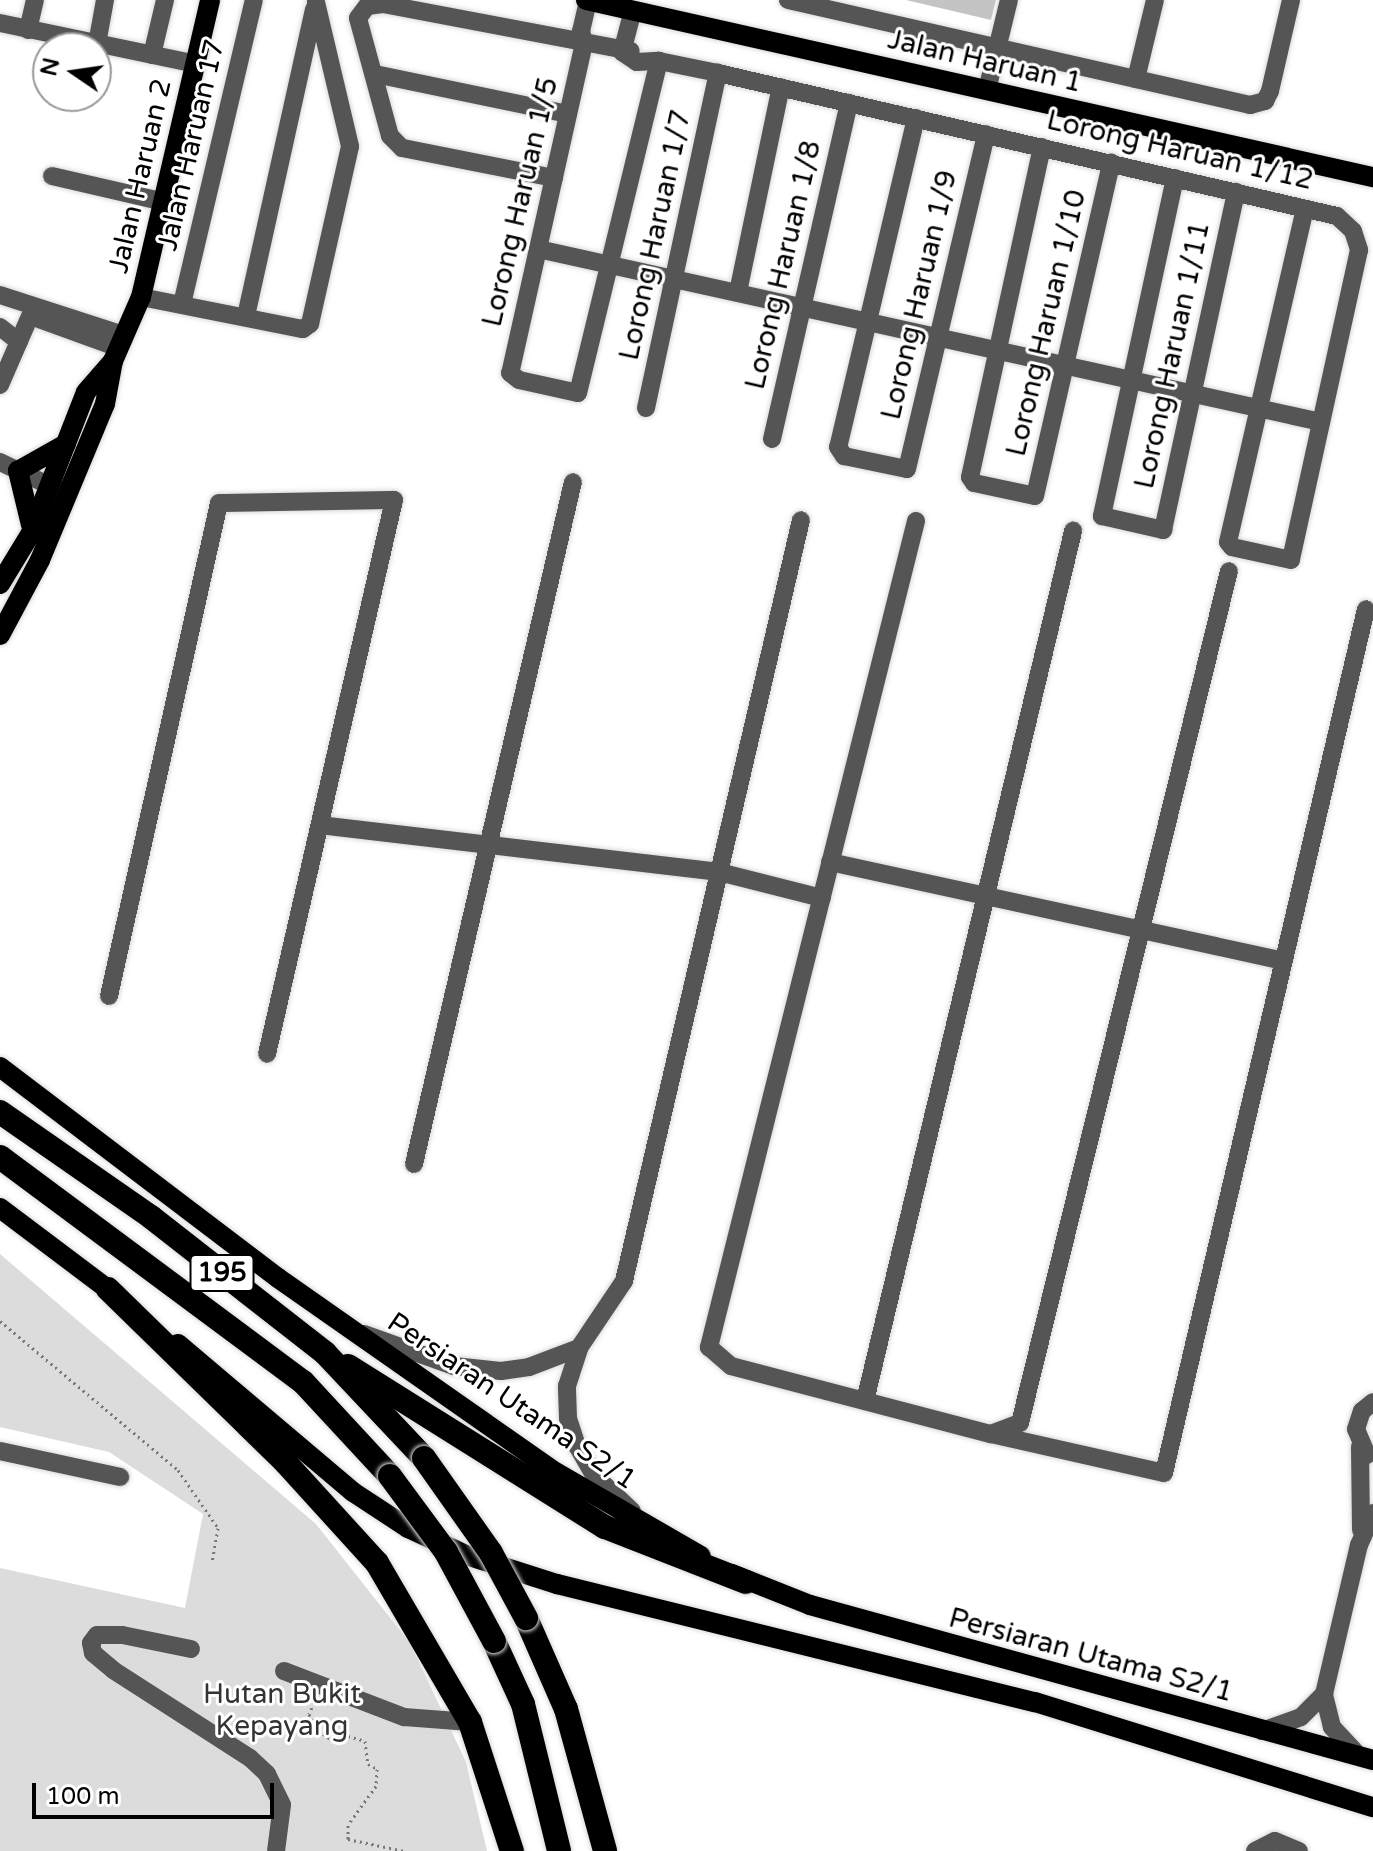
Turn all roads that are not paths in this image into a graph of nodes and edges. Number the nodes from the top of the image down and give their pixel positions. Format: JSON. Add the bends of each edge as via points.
{"nodes":[{"id":1,"x":35,"y":0,"type":"edge"},
{"id":2,"x":105,"y":0,"type":"edge"},
{"id":3,"x":165,"y":0,"type":"edge"},
{"id":4,"x":210,"y":0,"type":"edge"},
{"id":5,"x":254,"y":0,"type":"edge"},
{"id":6,"x":1009,"y":0,"type":"edge"},
{"id":7,"x":1155,"y":0,"type":"edge"},
{"id":8,"x":1291,"y":0,"type":"edge"},
{"id":9,"x":312,"y":1,"type":"edge"},
{"id":10,"x":591,"y":1,"type":"edge"},
{"id":11,"x":792,"y":1,"type":"edge"},
{"id":12,"x":633,"y":10,"type":"junction"},
{"id":13,"x":0,"y":23,"type":"edge"},
{"id":14,"x":28,"y":30,"type":"junction"},
{"id":15,"x":38,"y":32,"type":"edge"},
{"id":16,"x":99,"y":32,"type":"edge"},
{"id":17,"x":584,"y":43,"type":"junction"},
{"id":18,"x":112,"y":47,"type":"edge"},
{"id":19,"x":997,"y":48,"type":"junction"},
{"id":20,"x":622,"y":52,"type":"junction"},
{"id":21,"x":148,"y":54,"type":"junction"},
{"id":22,"x":659,"y":61,"type":"junction"},
{"id":23,"x":196,"y":64,"type":"junction"},
{"id":24,"x":718,"y":73,"type":"junction"},
{"id":25,"x":375,"y":74,"type":"junction"},
{"id":26,"x":1136,"y":79,"type":"junction"},
{"id":27,"x":781,"y":87,"type":"junction"},
{"id":28,"x":987,"y":90,"type":"junction"},
{"id":29,"x":849,"y":103,"type":"junction"},
{"id":30,"x":568,"y":114,"type":"junction"},
{"id":31,"x":916,"y":118,"type":"junction"},
{"id":32,"x":986,"y":134,"type":"junction"},
{"id":33,"x":1042,"y":147,"type":"junction"},
{"id":34,"x":1111,"y":163,"type":"junction"},
{"id":35,"x":52,"y":176,"type":"dead end"},
{"id":36,"x":1373,"y":177,"type":"edge"},
{"id":37,"x":554,"y":178,"type":"junction"},
{"id":38,"x":1175,"y":178,"type":"junction"},
{"id":39,"x":1236,"y":192,"type":"junction"},
{"id":40,"x":165,"y":202,"type":"junction"},
{"id":41,"x":1305,"y":209,"type":"junction"},
{"id":42,"x":538,"y":249,"type":"junction"},
{"id":43,"x":608,"y":264,"type":"junction"},
{"id":44,"x":674,"y":278,"type":"junction"},
{"id":45,"x":738,"y":292,"type":"junction"},
{"id":46,"x":0,"y":295,"type":"edge"},
{"id":47,"x":141,"y":297,"type":"junction"},
{"id":48,"x":182,"y":304,"type":"junction"},
{"id":49,"x":802,"y":305,"type":"junction"},
{"id":50,"x":0,"y":306,"type":"edge"},
{"id":51,"x":30,"y":316,"type":"junction"},
{"id":52,"x":246,"y":316,"type":"junction"},
{"id":53,"x":868,"y":320,"type":"junction"},
{"id":54,"x":0,"y":327,"type":"edge"},
{"id":55,"x":939,"y":336,"type":"junction"},
{"id":56,"x":11,"y":344,"type":"edge"},
{"id":57,"x":119,"y":348,"type":"junction"},
{"id":58,"x":998,"y":350,"type":"junction"},
{"id":59,"x":1065,"y":365,"type":"junction"},
{"id":60,"x":1129,"y":380,"type":"junction"},
{"id":61,"x":0,"y":385,"type":"edge"},
{"id":62,"x":1192,"y":394,"type":"junction"},
{"id":63,"x":646,"y":408,"type":"dead end"},
{"id":64,"x":1259,"y":408,"type":"junction"},
{"id":65,"x":1321,"y":422,"type":"junction"},
{"id":66,"x":772,"y":439,"type":"dead end"},
{"id":67,"x":66,"y":444,"type":"junction"},
{"id":68,"x":9,"y":467,"type":"edge"},
{"id":69,"x":573,"y":482,"type":"dead end"},
{"id":70,"x":50,"y":486,"type":"junction"},
{"id":71,"x":69,"y":495,"type":"junction"},
{"id":72,"x":801,"y":520,"type":"dead end"},
{"id":73,"x":916,"y":521,"type":"dead end"},
{"id":74,"x":1073,"y":531,"type":"dead end"},
{"id":75,"x":31,"y":533,"type":"junction"},
{"id":76,"x":1229,"y":571,"type":"dead end"},
{"id":77,"x":0,"y":584,"type":"edge"},
{"id":78,"x":1366,"y":609,"type":"dead end"},
{"id":79,"x":0,"y":635,"type":"edge"},
{"id":80,"x":320,"y":825,"type":"junction"},
{"id":81,"x":488,"y":845,"type":"junction"},
{"id":82,"x":830,"y":862,"type":"junction"},
{"id":83,"x":719,"y":872,"type":"junction"},
{"id":84,"x":985,"y":896,"type":"junction"},
{"id":85,"x":822,"y":898,"type":"junction"},
{"id":86,"x":1141,"y":930,"type":"junction"},
{"id":87,"x":1283,"y":961,"type":"junction"},
{"id":88,"x":109,"y":996,"type":"dead end"},
{"id":89,"x":267,"y":1054,"type":"dead end"},
{"id":90,"x":0,"y":1067,"type":"edge"},
{"id":91,"x":0,"y":1112,"type":"edge"},
{"id":92,"x":0,"y":1157,"type":"edge"},
{"id":93,"x":414,"y":1164,"type":"dead end"},
{"id":94,"x":0,"y":1208,"type":"edge"},
{"id":95,"x":108,"y":1289,"type":"junction"},
{"id":96,"x":361,"y":1333,"type":"junction"},
{"id":97,"x":579,"y":1348,"type":"junction"},
{"id":98,"x":325,"y":1353,"type":"junction"},
{"id":99,"x":865,"y":1401,"type":"junction"},
{"id":100,"x":1372,"y":1401,"type":"edge"},
{"id":101,"x":991,"y":1434,"type":"junction"},
{"id":102,"x":0,"y":1451,"type":"edge"},
{"id":103,"x":1366,"y":1453,"type":"edge"},
{"id":104,"x":120,"y":1477,"type":"dead end"},
{"id":105,"x":1373,"y":1513,"type":"edge"},
{"id":106,"x":647,"y":1525,"type":"junction"},
{"id":107,"x":1359,"y":1545,"type":"junction"},
{"id":108,"x":746,"y":1582,"type":"junction"},
{"id":109,"x":191,"y":1649,"type":"dead end"},
{"id":110,"x":284,"y":1671,"type":"dead end"},
{"id":111,"x":1324,"y":1694,"type":"junction"},
{"id":112,"x":470,"y":1722,"type":"junction"},
{"id":113,"x":1262,"y":1731,"type":"junction"},
{"id":114,"x":1366,"y":1758,"type":"edge"},
{"id":115,"x":1373,"y":1807,"type":"edge"},
{"id":116,"x":276,"y":1851,"type":"edge"},
{"id":117,"x":512,"y":1851,"type":"edge"},
{"id":118,"x":559,"y":1851,"type":"edge"},
{"id":119,"x":605,"y":1851,"type":"edge"},
{"id":120,"x":1255,"y":1851,"type":"edge"},
{"id":121,"x":1299,"y":1851,"type":"edge"}],
"edges":[{"from":1,"to":14,"type":"street"},
{"from":2,"to":16,"type":"street"},
{"from":3,"to":21,"type":"street"},
{"from":4,"to":23,"type":"main road","name":"Jalan Haruan 2"},
{"from":5,"to":48,"type":"street","name":"Jalan Haruan 17"},
{"from":6,"to":19,"type":"street"},
{"from":7,"to":26,"type":"street"},
{"from":8,"to":26,"type":"street","via":[[1270,91],[1259,105]]},
{"from":9,"to":52,"type":"street"},
{"from":9,"to":52,"type":"street","via":[[350,146],[310,324],[303,329]]},
{"from":10,"to":12,"type":"main road","name":"Jalan Haruan 1"},
{"from":10,"to":17,"type":"street","name":"Lorong Haruan 1/5","via":[[593,34]]},
{"from":11,"to":19,"type":"street"},
{"from":12,"to":20,"type":"street"},
{"from":12,"to":28,"type":"main road","name":"Jalan Haruan 1"},
{"from":13,"to":14,"type":"street"},
{"from":14,"to":15,"type":"street"},
{"from":17,"to":20,"type":"street","name":"Lorong Haruan 1/12"},
{"from":17,"to":25,"type":"street","name":"Lorong Haruan 1/12","via":[[383,4],[367,6],[358,18]]},
{"from":17,"to":30,"type":"street","name":"Lorong Haruan 1/5"},
{"from":18,"to":21,"type":"street"},
{"from":19,"to":26,"type":"street"},
{"from":19,"to":28,"type":"street"},
{"from":20,"to":22,"type":"street","name":"Lorong Haruan 1/12","via":[[640,50]]},
{"from":21,"to":23,"type":"street"},
{"from":22,"to":24,"type":"street","name":"Lorong Haruan 1/12"},
{"from":22,"to":43,"type":"street"},
{"from":23,"to":40,"type":"main road","name":"Jalan Haruan 2"},
{"from":24,"to":27,"type":"street","name":"Lorong Haruan 1/12"},
{"from":24,"to":44,"type":"street","name":"Lorong Haruan 1/7"},
{"from":25,"to":30,"type":"street"},
{"from":25,"to":37,"type":"street","via":[[390,136],[402,148]]},
{"from":27,"to":29,"type":"street","name":"Lorong Haruan 1/12"},
{"from":27,"to":45,"type":"street"},
{"from":28,"to":36,"type":"main road","name":"Jalan Haruan 1"},
{"from":29,"to":31,"type":"street","name":"Lorong Haruan 1/12"},
{"from":29,"to":49,"type":"street","name":"Lorong Haruan 1/8"},
{"from":30,"to":37,"type":"street","name":"Lorong Haruan 1/5"},
{"from":31,"to":32,"type":"street","name":"Lorong Haruan 1/12"},
{"from":31,"to":53,"type":"street"},
{"from":32,"to":33,"type":"street","name":"Lorong Haruan 1/12"},
{"from":32,"to":55,"type":"street","name":"Lorong Haruan 1/9"},
{"from":33,"to":34,"type":"street","name":"Lorong Haruan 1/12"},
{"from":33,"to":58,"type":"street"},
{"from":34,"to":38,"type":"street","name":"Lorong Haruan 1/12"},
{"from":34,"to":59,"type":"street","name":"Lorong Haruan 1/10"},
{"from":35,"to":40,"type":"street"},
{"from":37,"to":42,"type":"street","name":"Lorong Haruan 1/5"},
{"from":38,"to":39,"type":"street","name":"Lorong Haruan 1/12"},
{"from":38,"to":60,"type":"street"},
{"from":39,"to":41,"type":"street","name":"Lorong Haruan 1/12"},
{"from":39,"to":62,"type":"street","name":"Lorong Haruan 1/11"},
{"from":40,"to":47,"type":"main road","name":"Jalan Haruan 2"},
{"from":41,"to":64,"type":"street"},
{"from":41,"to":65,"type":"street","name":"Lorong Haruan 1/12","via":[[1337,216],[1353,231],[1359,250]]},
{"from":42,"to":43,"type":"street"},
{"from":42,"to":43,"type":"street","name":"Lorong Haruan 1/5","via":[[510,373],[519,380],[578,393]]},
{"from":43,"to":44,"type":"street"},
{"from":44,"to":45,"type":"street"},
{"from":44,"to":63,"type":"street","name":"Lorong Haruan 1/7"},
{"from":45,"to":49,"type":"street"},
{"from":46,"to":57,"type":"street"},
{"from":47,"to":48,"type":"street"},
{"from":47,"to":57,"type":"main road","name":"Jalan Haruan 2"},
{"from":48,"to":52,"type":"street"},
{"from":49,"to":53,"type":"street"},
{"from":49,"to":66,"type":"street","name":"Lorong Haruan 1/8"},
{"from":50,"to":51,"type":"street"},
{"from":51,"to":56,"type":"street"},
{"from":51,"to":57,"type":"street"},
{"from":53,"to":55,"type":"street"},
{"from":53,"to":55,"type":"street","name":"Lorong Haruan 1/9","via":[[838,447],[844,456],[907,469]]},
{"from":54,"to":56,"type":"street"},
{"from":55,"to":58,"type":"street"},
{"from":56,"to":61,"type":"street"},
{"from":57,"to":67,"type":"main road","name":"Jalan Haruan 2","via":[[86,392]]},
{"from":57,"to":71,"type":"main road","name":"Jalan Haruan 2","via":[[105,404]]},
{"from":58,"to":59,"type":"street"},
{"from":58,"to":59,"type":"street","name":"Lorong Haruan 1/10","via":[[970,477],[974,483],[1035,496]]},
{"from":59,"to":60,"type":"street"},
{"from":60,"to":62,"type":"street"},
{"from":60,"to":62,"type":"street","name":"Lorong Haruan 1/11","via":[[1102,516],[1163,530]]},
{"from":62,"to":64,"type":"street"},
{"from":64,"to":65,"type":"street"},
{"from":64,"to":65,"type":"street","name":"Lorong Haruan 1/12","via":[[1228,542],[1232,547],[1291,560]]},
{"from":67,"to":68,"type":"main road"},
{"from":67,"to":70,"type":"main road","name":"Jalan Haruan 2"},
{"from":68,"to":70,"type":"street"},
{"from":68,"to":75,"type":"main road","via":[[29,499]]},
{"from":69,"to":81,"type":"street"},
{"from":70,"to":71,"type":"street"},
{"from":70,"to":75,"type":"main road","name":"Jalan Haruan 2"},
{"from":71,"to":79,"type":"main road","name":"Jalan Haruan 2"},
{"from":72,"to":83,"type":"street"},
{"from":73,"to":82,"type":"street"},
{"from":74,"to":84,"type":"street"},
{"from":75,"to":77,"type":"main road","name":"Jalan Haruan 2"},
{"from":76,"to":86,"type":"street"},
{"from":78,"to":87,"type":"street"},
{"from":80,"to":81,"type":"street"},
{"from":80,"to":88,"type":"street","via":[[394,500],[219,503]]},
{"from":80,"to":89,"type":"street"},
{"from":81,"to":83,"type":"street"},
{"from":81,"to":93,"type":"street"},
{"from":82,"to":84,"type":"street"},
{"from":82,"to":85,"type":"street"},
{"from":83,"to":85,"type":"street"},
{"from":83,"to":97,"type":"street","via":[[624,1281]]},
{"from":84,"to":86,"type":"street"},
{"from":84,"to":99,"type":"street"},
{"from":85,"to":99,"type":"street","via":[[709,1347],[731,1366]]},
{"from":86,"to":87,"type":"street"},
{"from":86,"to":101,"type":"street","via":[[1020,1423]]},
{"from":87,"to":101,"type":"street","via":[[1164,1473]]},
{"from":90,"to":96,"type":"main road","name":"Persiaran Utama S2/1","via":[[278,1278]]},
{"from":91,"to":98,"type":"highway","number":"195","via":[[151,1217]]},
{"from":92,"to":118,"type":"highway","number":"195","bridge":true,"via":[[303,1382],[390,1476],[446,1552],[523,1704]]},
{"from":94,"to":95,"type":"main road"},
{"from":95,"to":112,"type":"highway","via":[[286,1463],[377,1563]]},
{"from":95,"to":115,"type":"main road","via":[[274,1421],[353,1492],[408,1528],[466,1555],[557,1584],[1035,1702]]},
{"from":96,"to":97,"type":"street","via":[[454,1366],[501,1371],[529,1367]]},
{"from":96,"to":106,"type":"main road","name":"Persiaran Utama S2/1","via":[[557,1473]]},
{"from":97,"to":106,"type":"street","via":[[567,1386],[577,1446],[594,1475]]},
{"from":98,"to":108,"type":"highway","via":[[605,1527]]},
{"from":98,"to":119,"type":"highway","number":"195","bridge":true,"via":[[424,1458],[491,1553],[566,1709]]},
{"from":99,"to":101,"type":"street"},
{"from":100,"to":103,"type":"street","via":[[1356,1429]]},
{"from":102,"to":104,"type":"street"},
{"from":103,"to":107,"type":"street"},
{"from":105,"to":107,"type":"street"},
{"from":106,"to":108,"type":"main road","name":"Persiaran Utama S2/1"},
{"from":107,"to":111,"type":"street"},
{"from":108,"to":113,"type":"main road","name":"Persiaran Utama S2/1","via":[[810,1605]]},
{"from":109,"to":116,"type":"street","via":[[122,1635],[97,1635],[91,1643],[93,1653],[113,1670],[267,1774],[282,1805]]},
{"from":110,"to":112,"type":"street","via":[[404,1717]]},
{"from":111,"to":113,"type":"street","via":[[1301,1717]]},
{"from":111,"to":114,"type":"street","via":[[1332,1727]]},
{"from":112,"to":117,"type":"highway"},
{"from":113,"to":114,"type":"main road","name":"Persiaran Utama S2/1"},
{"from":120,"to":121,"type":"street","via":[[1275,1841]]}]}
